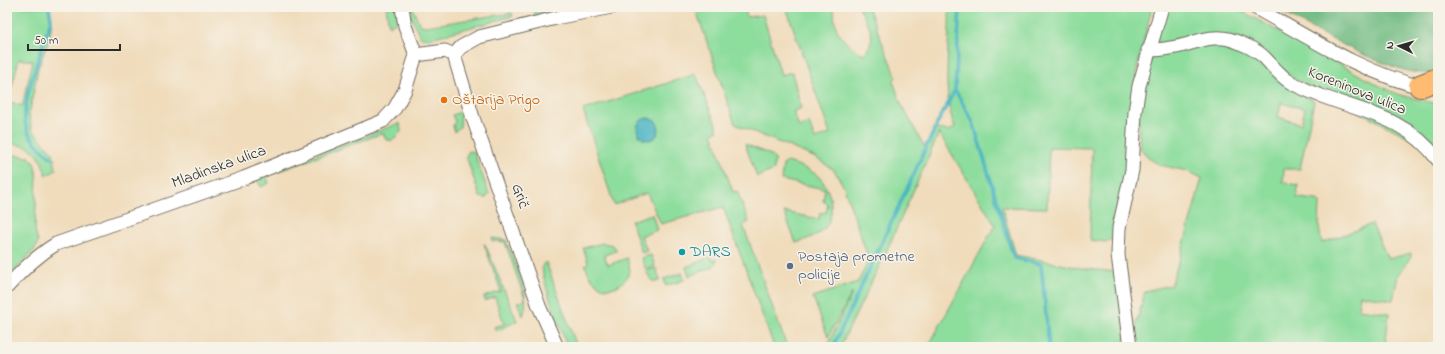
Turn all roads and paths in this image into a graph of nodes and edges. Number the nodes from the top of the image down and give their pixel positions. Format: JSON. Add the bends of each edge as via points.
{"nodes":[{"id":1,"x":402,"y":7,"type":"edge"},
{"id":2,"x":612,"y":7,"type":"edge"},
{"id":3,"x":1162,"y":7,"type":"edge"},
{"id":4,"x":1254,"y":7,"type":"edge"},
{"id":5,"x":1148,"y":50,"type":"junction"},
{"id":6,"x":416,"y":54,"type":"junction"},
{"id":7,"x":454,"y":55,"type":"junction"},
{"id":8,"x":1432,"y":85,"type":"edge"},
{"id":9,"x":1438,"y":160,"type":"edge"},
{"id":10,"x":7,"y":287,"type":"edge"},
{"id":11,"x":557,"y":347,"type":"edge"},
{"id":12,"x":1130,"y":347,"type":"edge"}],
"edges":[{"from":1,"to":6,"type":"street","via":[[405,26]]},
{"from":2,"to":7,"type":"street","via":[[479,37],[461,47]]},
{"from":3,"to":5,"type":"street"},
{"from":4,"to":8,"type":"street","via":[[1338,53],[1393,78]]},
{"from":5,"to":9,"type":"street","name":"Koreninova ulica","via":[[1176,47],[1216,37],[1240,43],[1262,56],[1288,81],[1312,94],[1366,111],[1411,131],[1424,142]]},
{"from":5,"to":12,"type":"street","via":[[1139,86],[1132,170],[1119,228],[1118,255]]},
{"from":6,"to":7,"type":"street","via":[[445,51]]},
{"from":6,"to":10,"type":"street","name":"Mladinska ulica","via":[[405,90],[395,108],[383,121],[244,178],[56,244],[25,267]]},
{"from":7,"to":11,"type":"street","name":"Grič","via":[[539,306]]}]}
